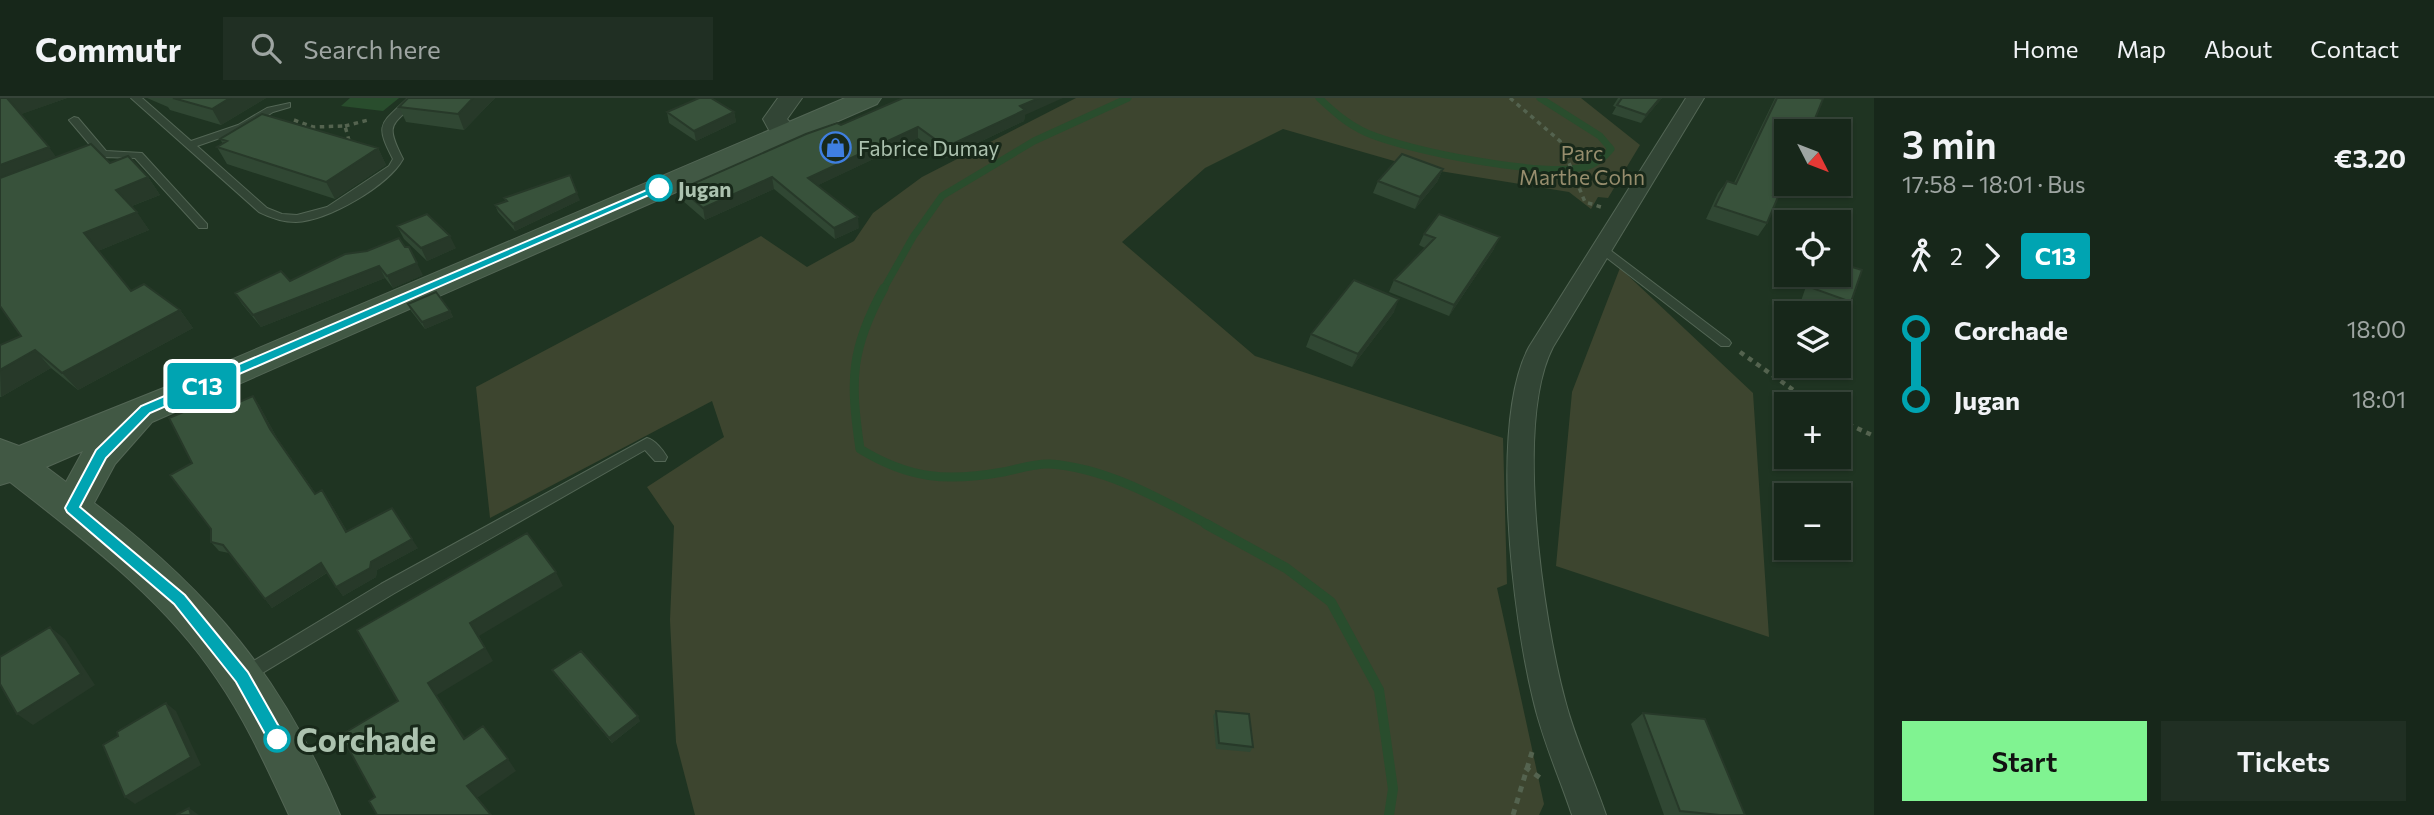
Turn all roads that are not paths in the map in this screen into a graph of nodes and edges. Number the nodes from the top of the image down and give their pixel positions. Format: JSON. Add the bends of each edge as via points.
{"nodes":[{"id":1,"x":136,"y":98,"type":"edge"},
{"id":2,"x":414,"y":98,"type":"edge"},
{"id":3,"x":790,"y":98,"type":"edge"},
{"id":4,"x":868,"y":98,"type":"edge"},
{"id":5,"x":1695,"y":98,"type":"edge"},
{"id":6,"x":287,"y":105,"type":"road end"},
{"id":7,"x":813,"y":108,"type":"edge"},
{"id":8,"x":74,"y":120,"type":"dead end"},
{"id":9,"x":788,"y":133,"type":"junction"},
{"id":10,"x":191,"y":145,"type":"junction"},
{"id":11,"x":103,"y":154,"type":"junction"},
{"id":12,"x":77,"y":164,"type":"edge"},
{"id":13,"x":203,"y":226,"type":"dead end"},
{"id":14,"x":1602,"y":248,"type":"junction"},
{"id":15,"x":1725,"y":343,"type":"road end"},
{"id":16,"x":146,"y":410,"type":"junction"},
{"id":17,"x":660,"y":457,"type":"dead end"},
{"id":18,"x":5,"y":462,"type":"edge"},
{"id":19,"x":72,"y":508,"type":"junction"},
{"id":20,"x":242,"y":677,"type":"junction"},
{"id":21,"x":315,"y":815,"type":"edge"},
{"id":22,"x":1589,"y":815,"type":"edge"}],
"edges":[{"from":1,"to":10,"type":"lane"},
{"from":2,"to":10,"type":"lane","via":[[388,123],[386,136],[398,159],[393,168],[343,203],[310,216],[272,216]]},
{"from":3,"to":9,"type":"street","via":[[775,119]]},
{"from":4,"to":7,"type":"main road"},
{"from":5,"to":14,"type":"street"},
{"from":6,"to":10,"type":"lane"},
{"from":7,"to":9,"type":"main road"},
{"from":8,"to":11,"type":"lane"},
{"from":9,"to":16,"type":"main road"},
{"from":11,"to":12,"type":"lane"},
{"from":11,"to":13,"type":"lane","via":[[138,155]]},
{"from":14,"to":15,"type":"lane"},
{"from":14,"to":22,"type":"street","via":[[1536,356],[1528,384],[1523,444],[1524,554],[1545,686]]},
{"from":16,"to":18,"type":"main road"},
{"from":16,"to":19,"type":"main road","via":[[101,454]]},
{"from":17,"to":20,"type":"lane","via":[[647,443],[387,589]]},
{"from":18,"to":19,"type":"main road"},
{"from":19,"to":20,"type":"main road","via":[[179,600]]},
{"from":20,"to":21,"type":"main road"}]}
